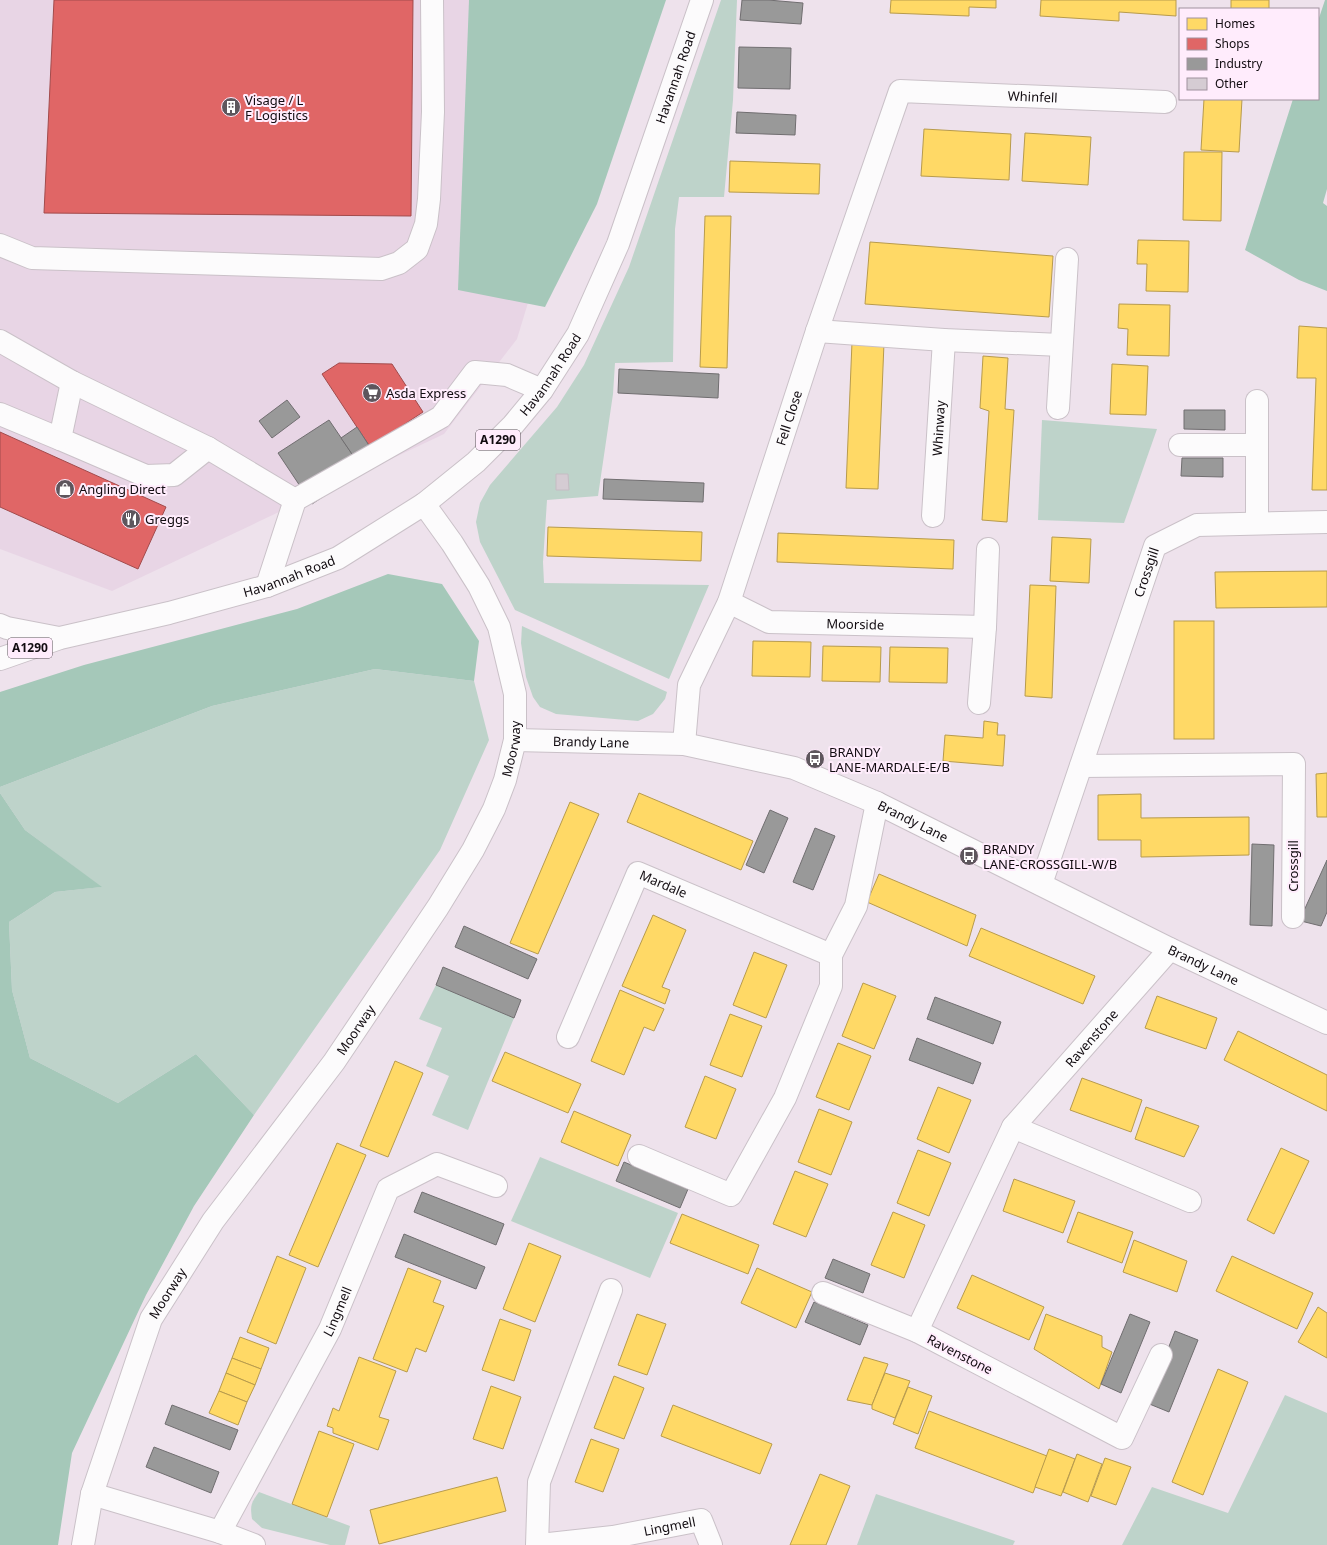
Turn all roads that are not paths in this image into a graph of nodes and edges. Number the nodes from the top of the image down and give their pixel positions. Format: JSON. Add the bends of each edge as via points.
{"nodes":[{"id":1,"x":432,"y":0,"type":"edge"},
{"id":2,"x":702,"y":0,"type":"edge"},
{"id":3,"x":900,"y":91,"type":"joint"},
{"id":4,"x":1165,"y":102,"type":"dead end"},
{"id":5,"x":0,"y":245,"type":"edge"},
{"id":6,"x":1067,"y":259,"type":"dead end"},
{"id":7,"x":817,"y":331,"type":"junction"},
{"id":8,"x":944,"y":340,"type":"junction"},
{"id":9,"x":0,"y":341,"type":"edge"},
{"id":10,"x":1061,"y":345,"type":"junction"},
{"id":11,"x":72,"y":382,"type":"junction"},
{"id":12,"x":542,"y":390,"type":"junction"},
{"id":13,"x":1256,"y":401,"type":"dead end"},
{"id":14,"x":1058,"y":408,"type":"dead end"},
{"id":15,"x":0,"y":414,"type":"edge"},
{"id":16,"x":60,"y":438,"type":"junction"},
{"id":17,"x":1180,"y":445,"type":"dead end"},
{"id":18,"x":1256,"y":445,"type":"junction"},
{"id":19,"x":208,"y":448,"type":"junction"},
{"id":20,"x":295,"y":500,"type":"junction"},
{"id":21,"x":424,"y":504,"type":"junction"},
{"id":22,"x":933,"y":516,"type":"dead end"},
{"id":23,"x":1327,"y":522,"type":"edge"},
{"id":24,"x":1257,"y":523,"type":"junction"},
{"id":25,"x":988,"y":549,"type":"dead end"},
{"id":26,"x":266,"y":586,"type":"junction"},
{"id":27,"x":729,"y":602,"type":"junction"},
{"id":28,"x":0,"y":625,"type":"edge"},
{"id":29,"x":985,"y":627,"type":"junction"},
{"id":30,"x":60,"y":638,"type":"junction"},
{"id":31,"x":0,"y":659,"type":"edge"},
{"id":32,"x":979,"y":703,"type":"dead end"},
{"id":33,"x":514,"y":740,"type":"junction"},
{"id":34,"x":684,"y":744,"type":"junction"},
{"id":35,"x":1081,"y":766,"type":"junction"},
{"id":36,"x":877,"y":803,"type":"junction"},
{"id":37,"x":1041,"y":884,"type":"junction"},
{"id":38,"x":1293,"y":917,"type":"dead end"},
{"id":39,"x":1170,"y":949,"type":"junction"},
{"id":40,"x":831,"y":955,"type":"junction"},
{"id":41,"x":1327,"y":1023,"type":"edge"},
{"id":42,"x":568,"y":1037,"type":"dead end"},
{"id":43,"x":1013,"y":1127,"type":"junction"},
{"id":44,"x":639,"y":1156,"type":"dead end"},
{"id":45,"x":496,"y":1186,"type":"dead end"},
{"id":46,"x":1190,"y":1201,"type":"dead end"},
{"id":47,"x":611,"y":1290,"type":"dead end"},
{"id":48,"x":823,"y":1293,"type":"dead end"},
{"id":49,"x":916,"y":1331,"type":"junction"},
{"id":50,"x":1161,"y":1355,"type":"dead end"},
{"id":51,"x":92,"y":1494,"type":"junction"},
{"id":52,"x":220,"y":1532,"type":"junction"},
{"id":53,"x":82,"y":1545,"type":"edge"},
{"id":54,"x":254,"y":1545,"type":"edge"},
{"id":55,"x":537,"y":1545,"type":"edge"},
{"id":56,"x":540,"y":1545,"type":"edge"},
{"id":57,"x":711,"y":1545,"type":"edge"}],
"edges":[{"from":1,"to":5,"type":"street","via":[[433,112],[426,224],[417,249],[399,263],[381,269],[32,258]]},
{"from":2,"to":12,"type":"street","name":"Havannah Road","number":"A1290","via":[[618,244],[578,334]]},
{"from":3,"to":4,"type":"street","name":"Whinfell"},
{"from":3,"to":7,"type":"street","name":"Fell Close"},
{"from":6,"to":10,"type":"street"},
{"from":7,"to":8,"type":"street"},
{"from":7,"to":27,"type":"street","name":"Fell Close"},
{"from":8,"to":10,"type":"street"},
{"from":8,"to":22,"type":"street","name":"Whinway"},
{"from":9,"to":11,"type":"street"},
{"from":10,"to":14,"type":"street"},
{"from":11,"to":16,"type":"street"},
{"from":11,"to":19,"type":"street"},
{"from":12,"to":20,"type":"street","via":[[506,375],[475,372],[441,416]]},
{"from":12,"to":21,"type":"street","name":"Havannah Road","number":"A1290","via":[[513,425],[476,462]]},
{"from":13,"to":18,"type":"street"},
{"from":15,"to":16,"type":"street"},
{"from":16,"to":19,"type":"street","via":[[146,476],[174,475]]},
{"from":17,"to":18,"type":"street"},
{"from":18,"to":24,"type":"street"},
{"from":19,"to":20,"type":"street"},
{"from":20,"to":26,"type":"street"},
{"from":21,"to":26,"type":"street","name":"Havannah Road","number":"A1290","via":[[338,558]]},
{"from":21,"to":33,"type":"street","name":"Moorway","via":[[479,586],[498,627],[515,694]]},
{"from":23,"to":24,"type":"street","name":"Crossgill"},
{"from":24,"to":35,"type":"street","name":"Crossgill","via":[[1197,524],[1155,546]]},
{"from":25,"to":29,"type":"street"},
{"from":26,"to":30,"type":"street","name":"Havannah Road","number":"A1290","via":[[169,613]]},
{"from":27,"to":29,"type":"street","name":"Moorside","via":[[769,622]]},
{"from":27,"to":34,"type":"street","name":"Fell Close","via":[[689,685]]},
{"from":28,"to":30,"type":"street","name":"Havannah Road","number":"A1290"},
{"from":29,"to":32,"type":"street"},
{"from":30,"to":31,"type":"street","name":"Havannah Road","number":"A1290"},
{"from":33,"to":34,"type":"street","name":"Brandy Lane"},
{"from":33,"to":51,"type":"street","name":"Moorway","via":[[505,780],[494,809],[473,850],[438,907],[334,1062],[214,1221],[150,1319]]},
{"from":34,"to":36,"type":"street","name":"Brandy Lane","via":[[794,768]]},
{"from":35,"to":37,"type":"street","name":"Crossgill"},
{"from":35,"to":38,"type":"street","name":"Crossgill","via":[[1294,764]]},
{"from":36,"to":37,"type":"street","name":"Brandy Lane"},
{"from":36,"to":40,"type":"street","via":[[856,906]]},
{"from":37,"to":39,"type":"street","name":"Brandy Lane"},
{"from":39,"to":41,"type":"street","name":"Brandy Lane"},
{"from":39,"to":43,"type":"street","name":"Ravenstone"},
{"from":40,"to":42,"type":"street","name":"Mardale","via":[[638,873]]},
{"from":40,"to":44,"type":"street","via":[[831,986],[785,1098],[731,1194]]},
{"from":43,"to":46,"type":"street"},
{"from":43,"to":49,"type":"street","name":"Ravenstone"},
{"from":45,"to":52,"type":"street","name":"Lingmell","via":[[437,1164],[388,1189],[330,1329]]},
{"from":47,"to":55,"type":"street","via":[[539,1482]]},
{"from":48,"to":49,"type":"street"},
{"from":49,"to":50,"type":"street","name":"Ravenstone","via":[[1122,1438]]},
{"from":51,"to":52,"type":"street"},
{"from":51,"to":53,"type":"street","name":"Moorway"},
{"from":52,"to":54,"type":"street"},
{"from":56,"to":57,"type":"street","name":"Lingmell","via":[[613,1537],[701,1520]]}]}
